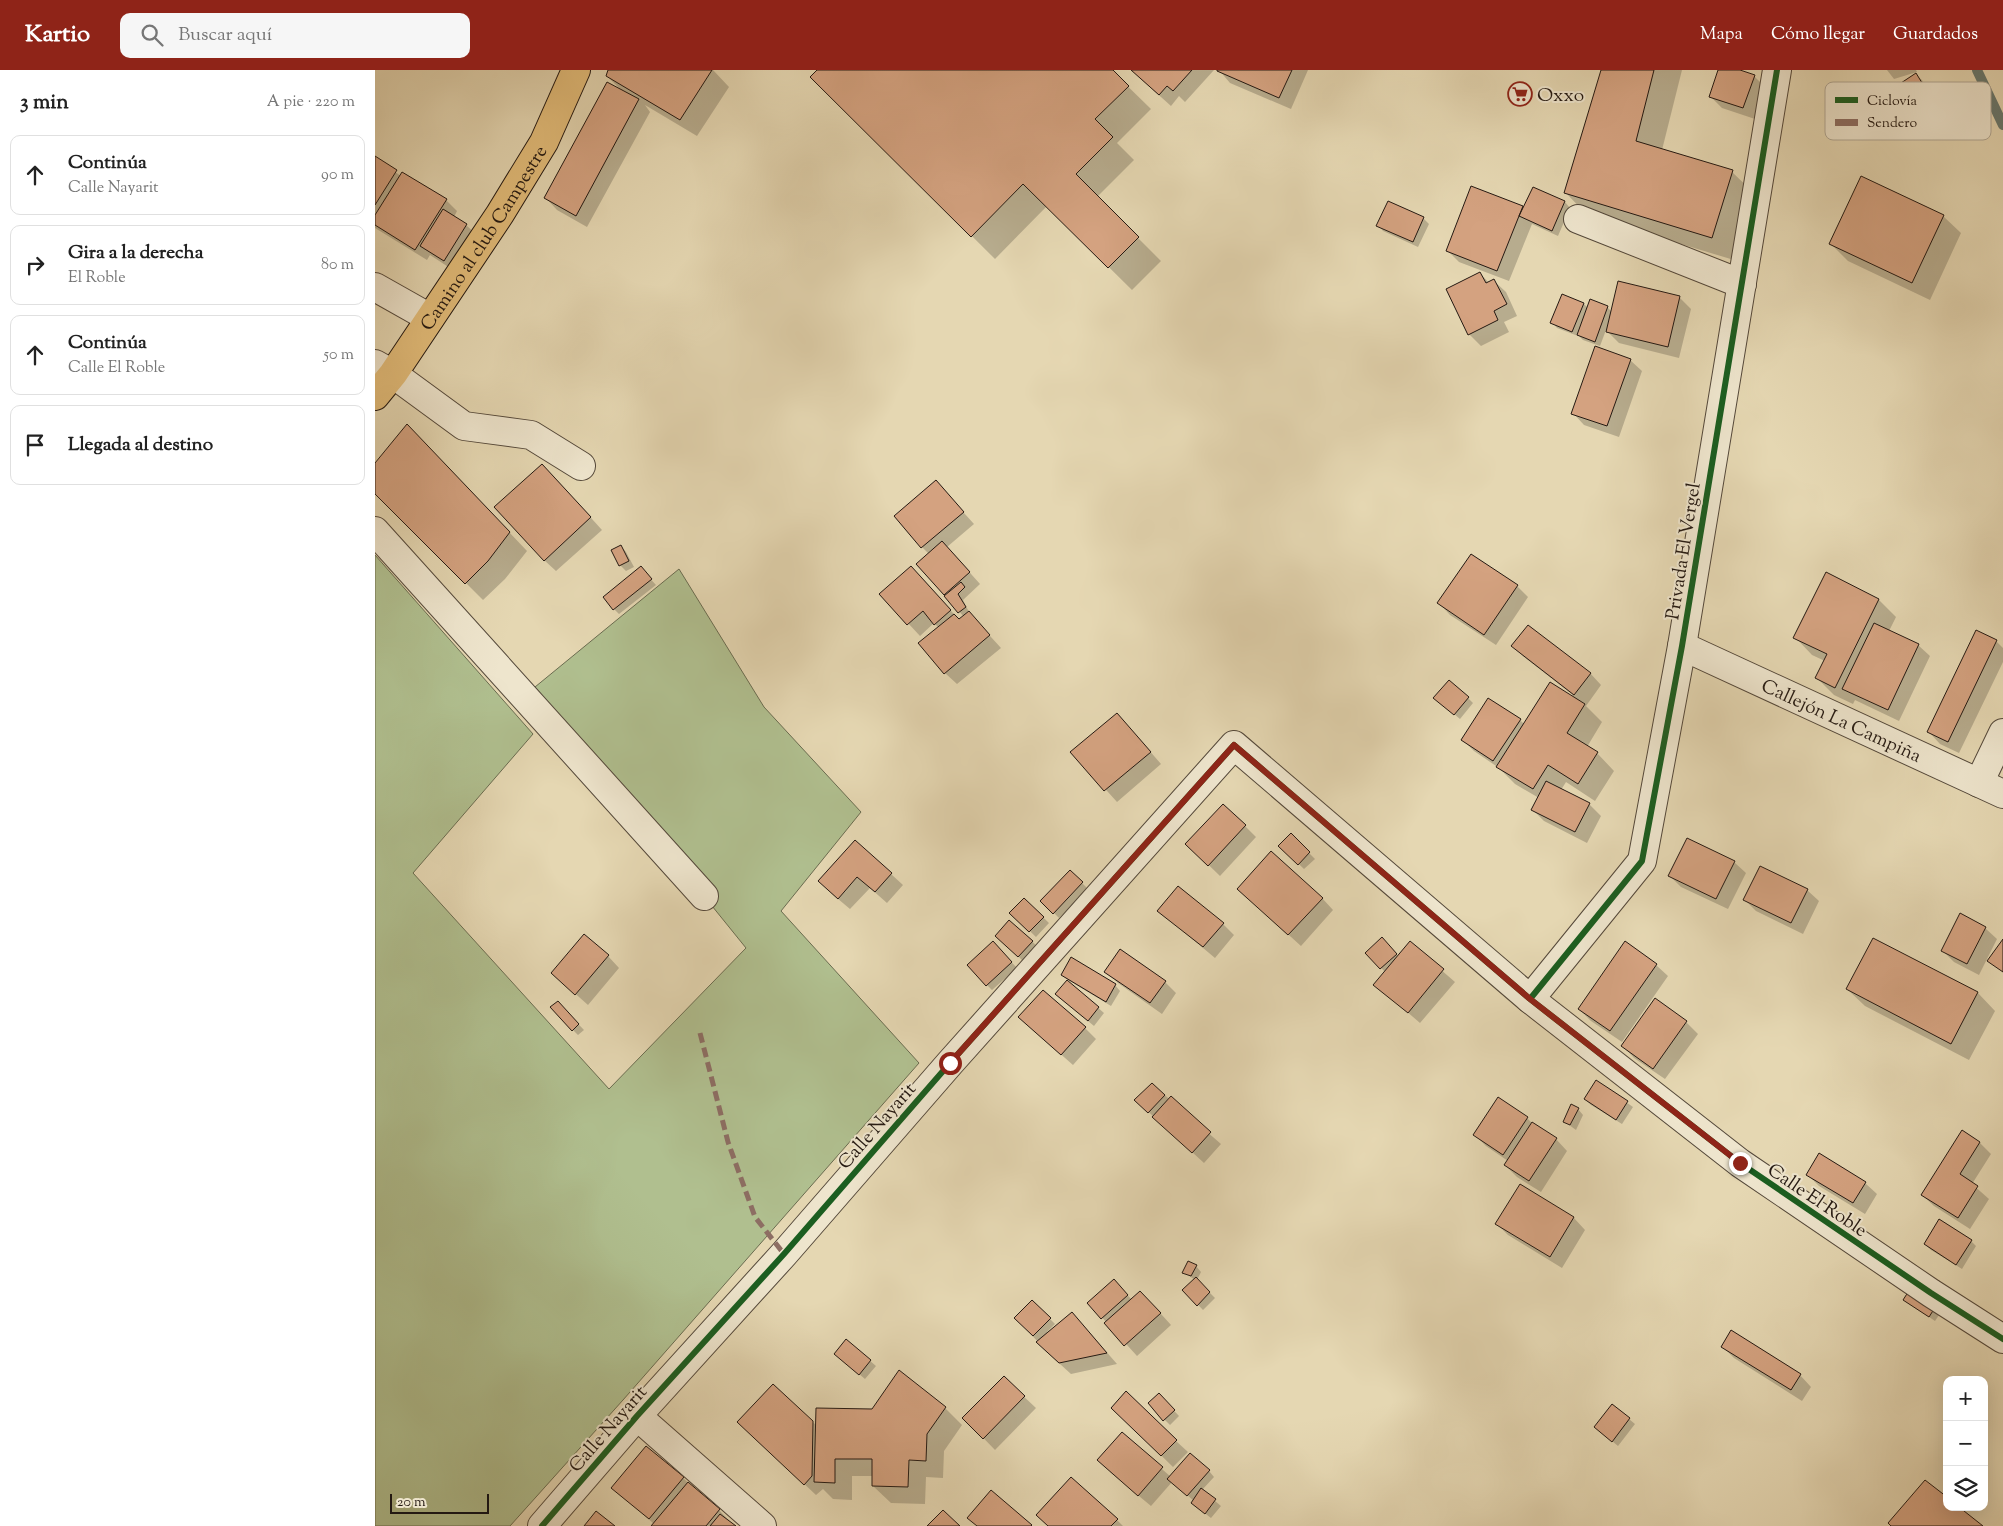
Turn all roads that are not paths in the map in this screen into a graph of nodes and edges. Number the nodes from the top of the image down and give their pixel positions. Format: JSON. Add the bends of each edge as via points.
{"nodes":[{"id":1,"x":576,"y":70,"type":"edge"},
{"id":2,"x":1777,"y":70,"type":"edge"},
{"id":3,"x":1578,"y":219,"type":"dead end"},
{"id":4,"x":1742,"y":284,"type":"junction"},
{"id":5,"x":375,"y":287,"type":"edge"},
{"id":6,"x":430,"y":318,"type":"junction"},
{"id":7,"x":384,"y":369,"type":"edge"},
{"id":8,"x":375,"y":396,"type":"edge"},
{"id":9,"x":581,"y":466,"type":"dead end"},
{"id":10,"x":375,"y":531,"type":"edge"},
{"id":11,"x":1682,"y":646,"type":"junction"},
{"id":12,"x":2003,"y":734,"type":"edge"},
{"id":13,"x":1234,"y":745,"type":"joint"},
{"id":14,"x":1991,"y":788,"type":"edge"},
{"id":15,"x":703,"y":896,"type":"dead end"},
{"id":16,"x":1530,"y":999,"type":"junction"},
{"id":17,"x":2003,"y":1339,"type":"edge"},
{"id":18,"x":637,"y":1416,"type":"junction"},
{"id":19,"x":542,"y":1526,"type":"edge"},
{"id":20,"x":762,"y":1526,"type":"edge"}],
"edges":[{"from":1,"to":6,"type":"main road","name":"Camino al club Campestre","via":[[544,142]]},
{"from":2,"to":4,"type":"street","name":"Privada El Vergel"},
{"from":3,"to":4,"type":"street"},
{"from":4,"to":11,"type":"street","name":"Privada El Vergel"},
{"from":5,"to":6,"type":"street"},
{"from":6,"to":7,"type":"main road","name":"Camino al club Campestre"},
{"from":7,"to":8,"type":"main road","name":"Camino al club Campestre"},
{"from":7,"to":9,"type":"street","via":[[464,426],[531,435]]},
{"from":10,"to":15,"type":"street"},
{"from":11,"to":14,"type":"street","name":"Callejón La Campiña"},
{"from":11,"to":16,"type":"street","name":"Privada El Vergel","via":[[1642,861]]},
{"from":12,"to":14,"type":"street"},
{"from":13,"to":16,"type":"street","name":"Calle El Roble"},
{"from":13,"to":18,"type":"street","name":"Calle Nayarit"},
{"from":16,"to":17,"type":"street","name":"Calle El Roble","via":[[1740,1163]]},
{"from":18,"to":19,"type":"street","name":"Calle Nayarit"},
{"from":18,"to":20,"type":"street"}]}
